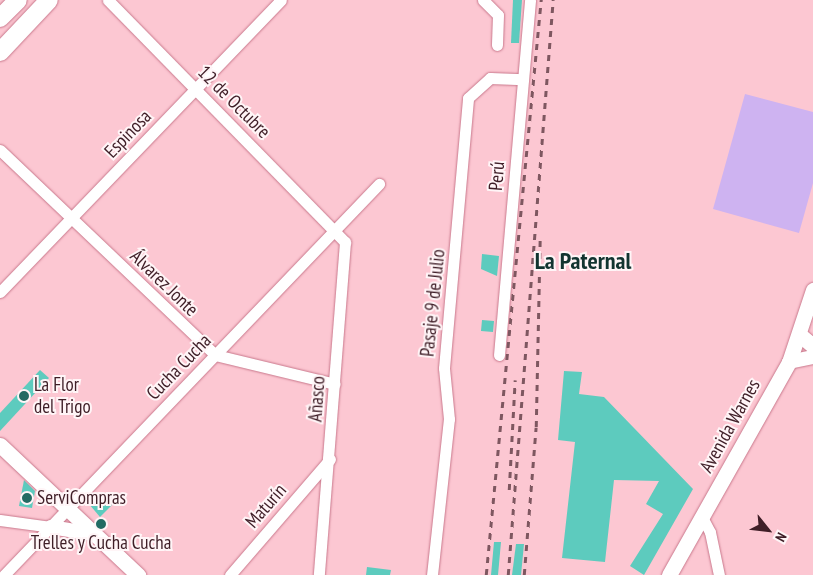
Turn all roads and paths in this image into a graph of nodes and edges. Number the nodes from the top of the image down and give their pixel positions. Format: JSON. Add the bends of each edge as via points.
{"nodes":[{"id":1,"x":18,"y":0,"type":"edge"},
{"id":2,"x":49,"y":0,"type":"edge"},
{"id":3,"x":108,"y":0,"type":"edge"},
{"id":4,"x":281,"y":0,"type":"edge"},
{"id":5,"x":483,"y":0,"type":"edge"},
{"id":6,"x":530,"y":0,"type":"edge"},
{"id":7,"x":0,"y":18,"type":"edge"},
{"id":8,"x":497,"y":45,"type":"dead end"},
{"id":9,"x":0,"y":52,"type":"edge"},
{"id":10,"x":523,"y":79,"type":"junction"},
{"id":11,"x":196,"y":89,"type":"junction"},
{"id":12,"x":0,"y":150,"type":"edge"},
{"id":13,"x":379,"y":184,"type":"dead end"},
{"id":14,"x":70,"y":217,"type":"junction"},
{"id":15,"x":334,"y":230,"type":"junction"},
{"id":16,"x":813,"y":290,"type":"edge"},
{"id":17,"x":0,"y":292,"type":"edge"},
{"id":18,"x":800,"y":334,"type":"junction"},
{"id":19,"x":813,"y":346,"type":"edge"},
{"id":20,"x":215,"y":355,"type":"junction"},
{"id":21,"x":499,"y":355,"type":"dead end"},
{"id":22,"x":813,"y":357,"type":"edge"},
{"id":23,"x":789,"y":362,"type":"junction"},
{"id":24,"x":335,"y":384,"type":"junction"},
{"id":25,"x":0,"y":445,"type":"edge"},
{"id":26,"x":330,"y":459,"type":"junction"},
{"id":27,"x":67,"y":509,"type":"junction"},
{"id":28,"x":702,"y":517,"type":"junction"},
{"id":29,"x":0,"y":520,"type":"edge"},
{"id":30,"x":51,"y":527,"type":"junction"},
{"id":31,"x":93,"y":534,"type":"junction"},
{"id":32,"x":4,"y":575,"type":"edge"},
{"id":33,"x":138,"y":575,"type":"edge"},
{"id":34,"x":230,"y":575,"type":"edge"},
{"id":35,"x":319,"y":575,"type":"edge"},
{"id":36,"x":432,"y":575,"type":"edge"},
{"id":37,"x":669,"y":575,"type":"edge"},
{"id":38,"x":719,"y":575,"type":"edge"}],
"edges":[{"from":1,"to":7,"type":"main road"},
{"from":2,"to":9,"type":"main road"},
{"from":3,"to":11,"type":"street","name":"12 de Octubre"},
{"from":4,"to":11,"type":"street","name":"Espinosa"},
{"from":5,"to":8,"type":"street","via":[[498,16]]},
{"from":6,"to":10,"type":"street","name":"Perú"},
{"from":10,"to":21,"type":"street","name":"Perú"},
{"from":10,"to":36,"type":"street","name":"Pasaje 9 de Julio","via":[[490,78],[468,98],[444,368],[449,419]]},
{"from":11,"to":14,"type":"street","name":"Espinosa"},
{"from":11,"to":15,"type":"street","name":"12 de Octubre"},
{"from":12,"to":14,"type":"street","name":"Álvarez Jonte"},
{"from":13,"to":15,"type":"street","name":"Cucha Cucha"},
{"from":14,"to":17,"type":"street","name":"Espinosa"},
{"from":14,"to":20,"type":"street","name":"Álvarez Jonte"},
{"from":15,"to":20,"type":"street","name":"Cucha Cucha"},
{"from":15,"to":24,"type":"street","name":"Añasco","via":[[345,242],[346,264]]},
{"from":16,"to":18,"type":"main road","name":"Avenida Warnes"},
{"from":18,"to":19,"type":"main road"},
{"from":18,"to":23,"type":"main road","name":"Avenida Warnes"},
{"from":20,"to":24,"type":"street","name":"Álvarez Jonte"},
{"from":20,"to":27,"type":"street","name":"Cucha Cucha"},
{"from":22,"to":23,"type":"street"},
{"from":23,"to":28,"type":"main road","name":"Avenida Warnes"},
{"from":24,"to":26,"type":"street","name":"Añasco"},
{"from":25,"to":27,"type":"main road"},
{"from":26,"to":34,"type":"street","name":"Maturín"},
{"from":26,"to":35,"type":"street","name":"Añasco"},
{"from":27,"to":30,"type":"street","name":"Cucha Cucha"},
{"from":27,"to":31,"type":"main road"},
{"from":28,"to":37,"type":"main road","name":"Avenida Warnes"},
{"from":28,"to":38,"type":"street","via":[[710,532]]},
{"from":29,"to":30,"type":"street"},
{"from":30,"to":31,"type":"street"},
{"from":30,"to":32,"type":"street","name":"Cucha Cucha"},
{"from":31,"to":33,"type":"main road"}]}
